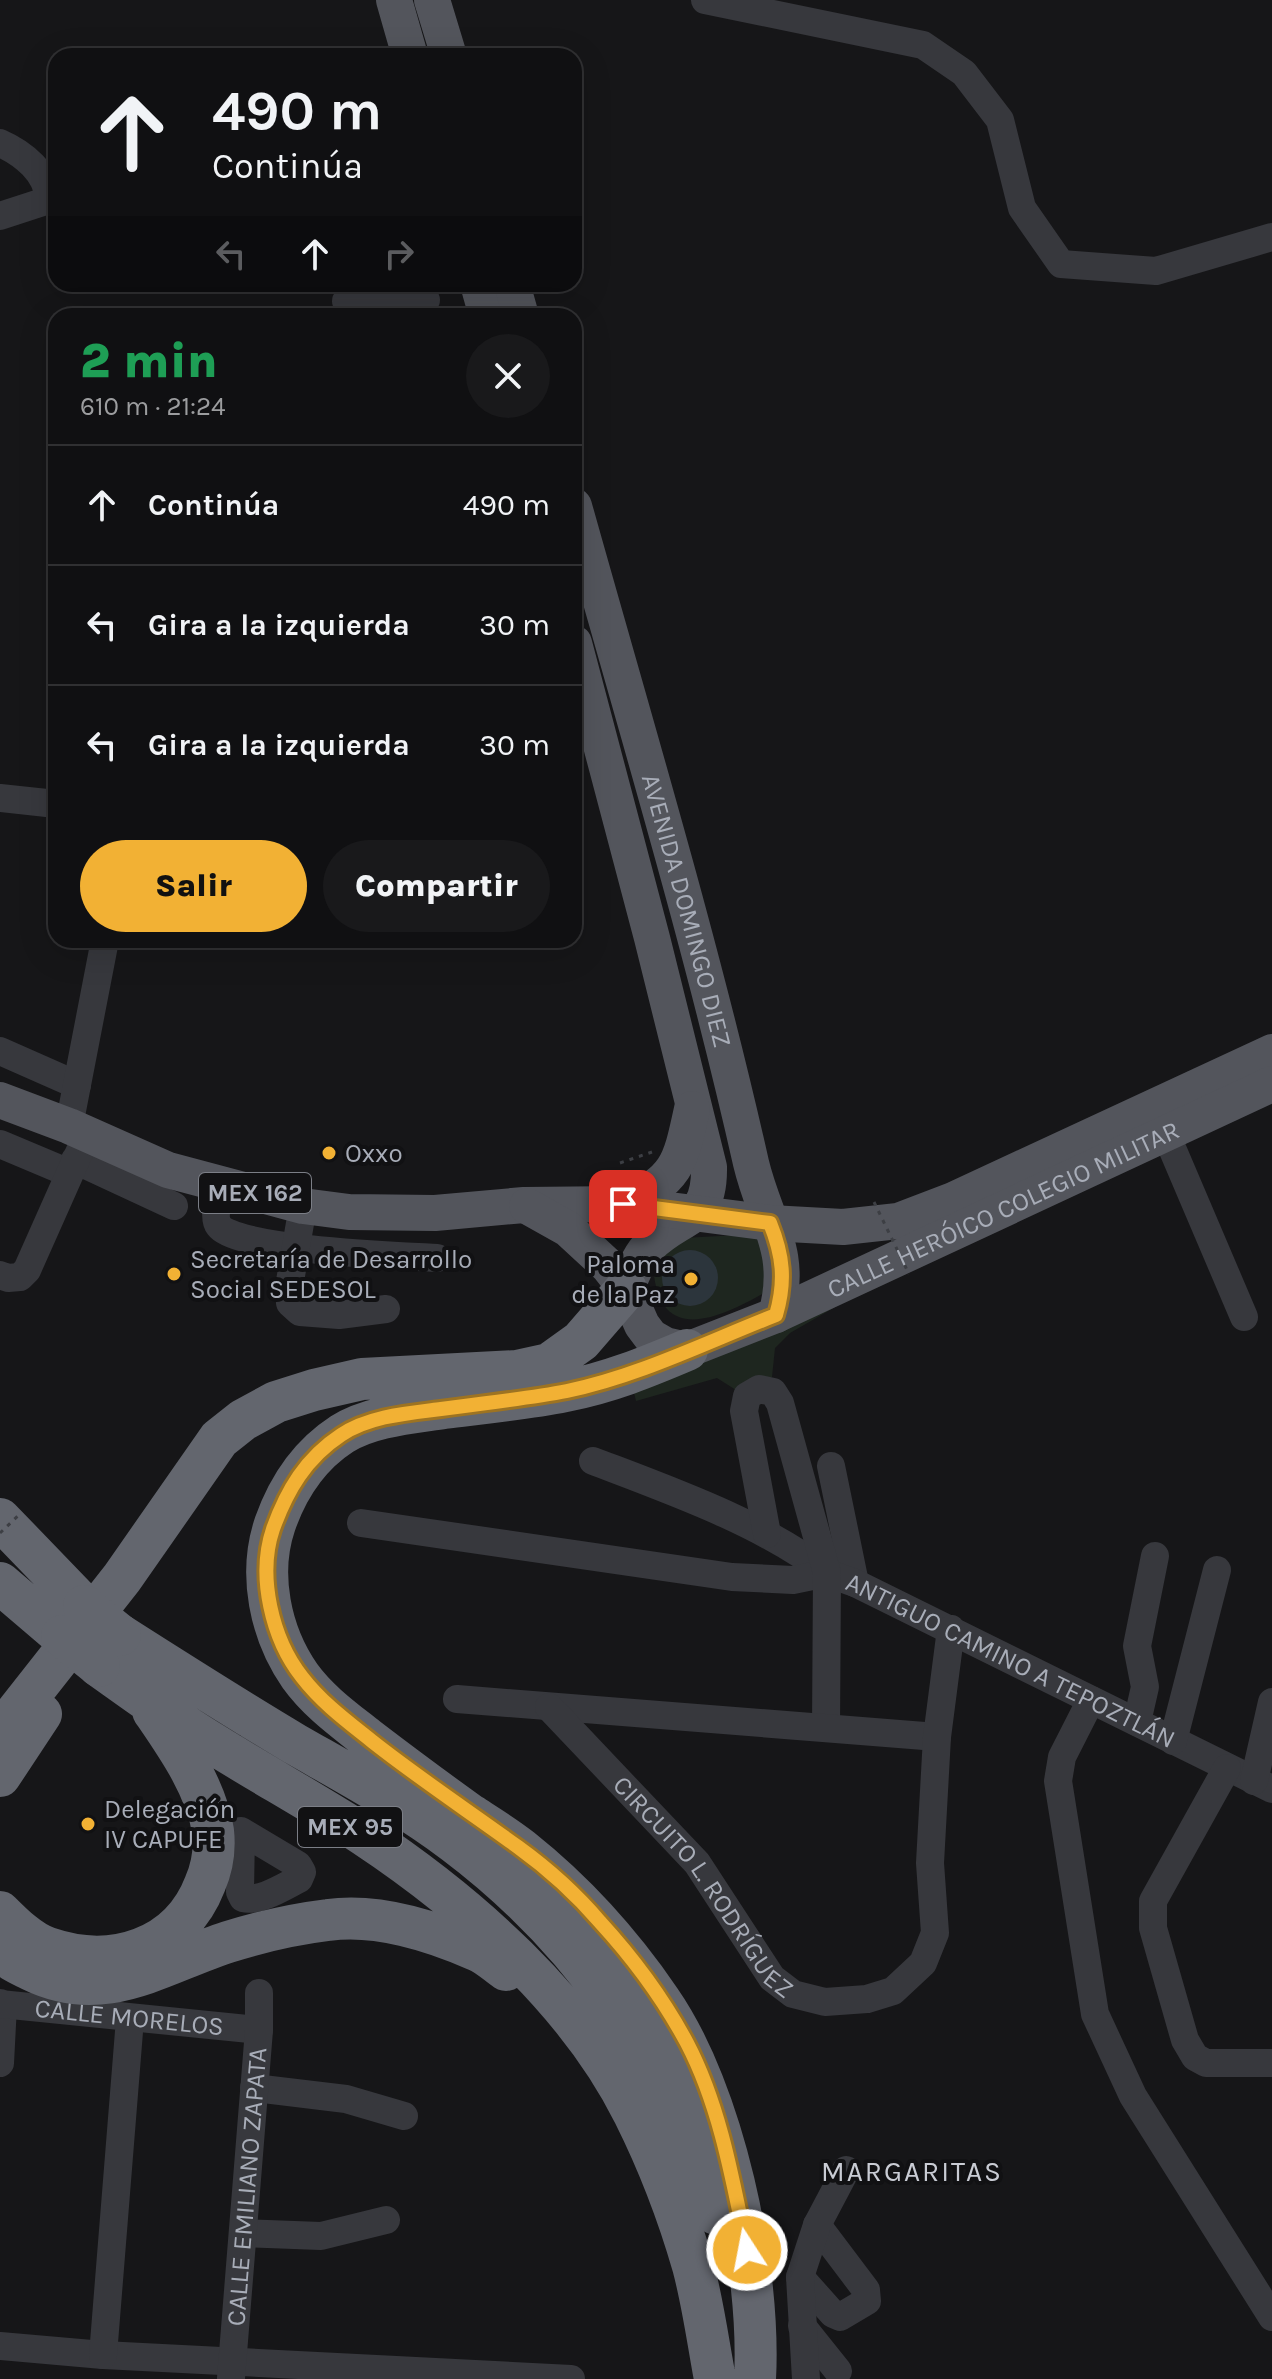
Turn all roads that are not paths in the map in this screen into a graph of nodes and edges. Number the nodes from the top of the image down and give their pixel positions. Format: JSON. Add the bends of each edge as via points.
{"nodes":[{"id":1,"x":394,"y":0,"type":"edge"},
{"id":2,"x":705,"y":0,"type":"edge"},
{"id":3,"x":433,"y":2,"type":"edge"},
{"id":4,"x":408,"y":48,"type":"edge"},
{"id":5,"x":447,"y":48,"type":"edge"},
{"id":6,"x":0,"y":143,"type":"edge"},
{"id":7,"x":48,"y":190,"type":"edge"},
{"id":8,"x":48,"y":200,"type":"edge"},
{"id":9,"x":0,"y":216,"type":"edge"},
{"id":10,"x":1272,"y":237,"type":"edge"},
{"id":11,"x":427,"y":300,"type":"edge"},
{"id":12,"x":346,"y":301,"type":"dead end"},
{"id":13,"x":582,"y":534,"type":"edge"},
{"id":14,"x":582,"y":675,"type":"edge"},
{"id":15,"x":0,"y":798,"type":"edge"},
{"id":16,"x":48,"y":803,"type":"edge"},
{"id":17,"x":103,"y":948,"type":"edge"},
{"id":18,"x":713,"y":1000,"type":"junction"},
{"id":19,"x":670,"y":1011,"type":"junction"},
{"id":20,"x":0,"y":1051,"type":"edge"},
{"id":21,"x":1272,"y":1052,"type":"edge"},
{"id":22,"x":1272,"y":1084,"type":"edge"},
{"id":23,"x":77,"y":1085,"type":"junction"},
{"id":24,"x":0,"y":1100,"type":"edge"},
{"id":25,"x":693,"y":1108,"type":"junction"},
{"id":26,"x":1166,"y":1134,"type":"junction"},
{"id":27,"x":0,"y":1144,"type":"edge"},
{"id":28,"x":75,"y":1148,"type":"junction"},
{"id":29,"x":221,"y":1184,"type":"junction"},
{"id":30,"x":623,"y":1204,"type":"junction"},
{"id":31,"x":524,"y":1205,"type":"junction"},
{"id":32,"x":174,"y":1206,"type":"dead end"},
{"id":33,"x":303,"y":1206,"type":"junction"},
{"id":34,"x":697,"y":1213,"type":"junction"},
{"id":35,"x":770,"y":1223,"type":"junction"},
{"id":36,"x":295,"y":1249,"type":"junction"},
{"id":37,"x":437,"y":1258,"type":"dead end"},
{"id":38,"x":0,"y":1275,"type":"edge"},
{"id":39,"x":626,"y":1289,"type":"junction"},
{"id":40,"x":386,"y":1309,"type":"dead end"},
{"id":41,"x":776,"y":1315,"type":"junction"},
{"id":42,"x":1244,"y":1317,"type":"dead end"},
{"id":43,"x":687,"y":1350,"type":"junction"},
{"id":44,"x":459,"y":1406,"type":"junction"},
{"id":45,"x":593,"y":1461,"type":"dead end"},
{"id":46,"x":831,"y":1466,"type":"dead end"},
{"id":47,"x":11,"y":1516,"type":"edge"},
{"id":48,"x":361,"y":1523,"type":"dead end"},
{"id":49,"x":767,"y":1534,"type":"junction"},
{"id":50,"x":1155,"y":1556,"type":"dead end"},
{"id":51,"x":1217,"y":1570,"type":"dead end"},
{"id":52,"x":827,"y":1573,"type":"junction"},
{"id":53,"x":0,"y":1583,"type":"edge"},
{"id":54,"x":855,"y":1583,"type":"junction"},
{"id":55,"x":73,"y":1621,"type":"junction"},
{"id":56,"x":951,"y":1629,"type":"junction"},
{"id":57,"x":109,"y":1650,"type":"junction"},
{"id":58,"x":143,"y":1697,"type":"junction"},
{"id":59,"x":457,"y":1699,"type":"dead end"},
{"id":60,"x":1091,"y":1700,"type":"junction"},
{"id":61,"x":1272,"y":1702,"type":"edge"},
{"id":62,"x":549,"y":1707,"type":"junction"},
{"id":63,"x":1137,"y":1722,"type":"junction"},
{"id":64,"x":826,"y":1728,"type":"junction"},
{"id":65,"x":0,"y":1733,"type":"edge"},
{"id":66,"x":937,"y":1737,"type":"junction"},
{"id":67,"x":1173,"y":1741,"type":"junction"},
{"id":68,"x":1227,"y":1768,"type":"junction"},
{"id":69,"x":0,"y":1776,"type":"edge"},
{"id":70,"x":1263,"y":1785,"type":"edge"},
{"id":71,"x":227,"y":1831,"type":"junction"},
{"id":72,"x":277,"y":1910,"type":"junction"},
{"id":73,"x":0,"y":1912,"type":"edge"},
{"id":74,"x":0,"y":1950,"type":"edge"},
{"id":75,"x":259,"y":1993,"type":"dead end"},
{"id":76,"x":1,"y":2004,"type":"edge"},
{"id":77,"x":130,"y":2019,"type":"junction"},
{"id":78,"x":576,"y":2020,"type":"junction"},
{"id":79,"x":259,"y":2030,"type":"junction"},
{"id":80,"x":0,"y":2063,"type":"edge"},
{"id":81,"x":1272,"y":2063,"type":"edge"},
{"id":82,"x":254,"y":2088,"type":"junction"},
{"id":83,"x":404,"y":2116,"type":"dead end"},
{"id":84,"x":846,"y":2170,"type":"dead end"},
{"id":85,"x":386,"y":2220,"type":"dead end"},
{"id":86,"x":817,"y":2225,"type":"junction"},
{"id":87,"x":244,"y":2233,"type":"junction"},
{"id":88,"x":800,"y":2277,"type":"junction"},
{"id":89,"x":1272,"y":2317,"type":"edge"},
{"id":90,"x":802,"y":2326,"type":"junction"},
{"id":91,"x":0,"y":2346,"type":"edge"},
{"id":92,"x":103,"y":2355,"type":"junction"},
{"id":93,"x":232,"y":2370,"type":"edge"},
{"id":94,"x":838,"y":2371,"type":"dead end"},
{"id":95,"x":480,"y":2377,"type":"edge"},
{"id":96,"x":571,"y":2379,"type":"edge"},
{"id":97,"x":715,"y":2379,"type":"edge"},
{"id":98,"x":753,"y":2379,"type":"edge"},
{"id":99,"x":806,"y":2379,"type":"edge"}],
"edges":[{"from":1,"to":4,"type":"main road"},
{"from":2,"to":10,"type":"street","via":[[923,45],[964,73],[1000,120],[1022,208],[1061,264],[1156,271]]},
{"from":3,"to":5,"type":"main road"},
{"from":6,"to":7,"type":"street","via":[[30,162]]},
{"from":8,"to":9,"type":"street"},
{"from":11,"to":12,"type":"street"},
{"from":13,"to":18,"type":"main road","name":"AVENIDA DOMINGO DIEZ"},
{"from":14,"to":19,"type":"main road","name":"AVENIDA DOMINGO DIEZ"},
{"from":15,"to":16,"type":"street"},
{"from":17,"to":23,"type":"street"},
{"from":18,"to":19,"type":"main road"},
{"from":18,"to":35,"type":"main road","name":"AVENIDA DOMINGO DIEZ"},
{"from":19,"to":25,"type":"main road","name":"AVENIDA DOMINGO DIEZ"},
{"from":20,"to":23,"type":"street"},
{"from":21,"to":35,"type":"main road","name":"CALLE HERÓICO COLEGIO MILITAR","via":[[898,1221],[843,1227]]},
{"from":22,"to":26,"type":"main road","name":"CALLE HERÓICO COLEGIO MILITAR"},
{"from":23,"to":28,"type":"street"},
{"from":24,"to":28,"type":"main road","number":"MEX 162"},
{"from":25,"to":30,"type":"main road","via":[[672,1172],[655,1188]]},
{"from":25,"to":34,"type":"main road","name":"AVENIDA DOMINGO DIEZ","via":[[709,1167],[707,1195]]},
{"from":26,"to":41,"type":"main road","name":"CALLE HERÓICO COLEGIO MILITAR"},
{"from":26,"to":42,"type":"street"},
{"from":27,"to":28,"type":"street"},
{"from":28,"to":29,"type":"main road","number":"MEX 162"},
{"from":28,"to":32,"type":"street"},
{"from":28,"to":38,"type":"street","via":[[27,1270],[20,1277]]},
{"from":29,"to":33,"type":"main road","number":"MEX 162"},
{"from":29,"to":36,"type":"street","via":[[219,1228]]},
{"from":30,"to":31,"type":"main road","number":"MEX 162"},
{"from":30,"to":34,"type":"main road","number":"MEX 162"},
{"from":31,"to":33,"type":"main road","number":"MEX 162","via":[[435,1213]]},
{"from":31,"to":39,"type":"main road","via":[[568,1229]]},
{"from":33,"to":36,"type":"street"},
{"from":34,"to":35,"type":"main road","name":"CALLE HERÓICO COLEGIO MILITAR"},
{"from":34,"to":39,"type":"main road","via":[[650,1246]]},
{"from":35,"to":41,"type":"main road","name":"AVENIDA DOMINGO DIEZ","via":[[784,1271]]},
{"from":36,"to":37,"type":"street"},
{"from":36,"to":40,"type":"street","via":[[290,1303],[300,1312],[339,1315]]},
{"from":39,"to":43,"type":"main road","via":[[651,1337]]},
{"from":39,"to":65,"type":"highway","via":[[581,1341],[549,1364],[517,1371],[362,1379],[276,1402],[243,1420],[219,1439],[122,1578]]},
{"from":41,"to":43,"type":"main road","name":"CALLE HERÓICO COLEGIO MILITAR"},
{"from":43,"to":44,"type":"highway","via":[[625,1376],[565,1391]]},
{"from":44,"to":69,"type":"highway","via":[[366,1400],[287,1426],[253,1448],[227,1474],[142,1592],[44,1710]]},
{"from":44,"to":98,"type":"highway","via":[[393,1415],[344,1433],[308,1462],[291,1487],[271,1537],[270,1609],[299,1675],[328,1707],[521,1849],[599,1921],[662,2003],[688,2045],[731,2171],[747,2250]]},
{"from":45,"to":49,"type":"street"},
{"from":46,"to":54,"type":"street"},
{"from":47,"to":55,"type":"highway","number":"MEX 95"},
{"from":48,"to":52,"type":"street","name":"ANTIGUO CAMINO A TEPOZTLÁN","via":[[732,1577],[793,1580]]},
{"from":49,"to":52,"type":"street"},
{"from":49,"to":52,"type":"street","via":[[744,1411],[747,1396],[759,1389],[773,1392],[780,1403]]},
{"from":50,"to":63,"type":"street","via":[[1137,1646],[1145,1687]]},
{"from":51,"to":67,"type":"street"},
{"from":52,"to":54,"type":"street","name":"ANTIGUO CAMINO A TEPOZTLÁN"},
{"from":52,"to":64,"type":"street"},
{"from":53,"to":55,"type":"highway","number":"MEX 95"},
{"from":54,"to":56,"type":"street","name":"ANTIGUO CAMINO A TEPOZTLÁN"},
{"from":55,"to":57,"type":"highway","number":"MEX 95","bridge":true},
{"from":56,"to":60,"type":"street","name":"ANTIGUO CAMINO A TEPOZTLÁN"},
{"from":56,"to":66,"type":"street","name":"CIRCUITO L. RODRÍGUEZ"},
{"from":57,"to":58,"type":"highway","number":"MEX 95"},
{"from":57,"to":98,"type":"highway","number":"MEX 95","via":[[231,1706],[399,1805],[455,1843],[552,1930],[648,2058],[691,2145],[731,2264]]},
{"from":58,"to":71,"type":"highway"},
{"from":58,"to":78,"type":"highway","number":"MEX 95","via":[[365,1836],[420,1877],[502,1944]]},
{"from":59,"to":62,"type":"street"},
{"from":60,"to":63,"type":"street","name":"ANTIGUO CAMINO A TEPOZTLÁN"},
{"from":60,"to":89,"type":"street","via":[[1062,1757],[1058,1781],[1095,2014],[1133,2096]]},
{"from":61,"to":70,"type":"street"},
{"from":62,"to":64,"type":"street"},
{"from":62,"to":66,"type":"street","name":"CIRCUITO L. RODRÍGUEZ","via":[[697,1863],[772,1978],[793,1994],[825,2002],[893,1991],[923,1963],[935,1933],[930,1863]]},
{"from":63,"to":67,"type":"street","name":"ANTIGUO CAMINO A TEPOZTLÁN"},
{"from":64,"to":66,"type":"street"},
{"from":67,"to":68,"type":"street","name":"ANTIGUO CAMINO A TEPOZTLÁN"},
{"from":68,"to":70,"type":"street","name":"ANTIGUO CAMINO A TEPOZTLÁN"},
{"from":68,"to":81,"type":"street","via":[[1153,1901],[1153,1928],[1185,2040],[1195,2057],[1206,2063]]},
{"from":71,"to":72,"type":"street","via":[[298,1865],[299,1879]]},
{"from":71,"to":73,"type":"highway","via":[[197,1905],[174,1932],[143,1948],[101,1957],[47,1948]]},
{"from":72,"to":74,"type":"highway","via":[[227,1942],[131,1979],[72,1983],[42,1975]]},
{"from":72,"to":78,"type":"highway","via":[[416,1929],[478,1951]]},
{"from":75,"to":79,"type":"street","name":"CALLE EMILIANO ZAPATA"},
{"from":76,"to":77,"type":"street","name":"CALLE MORELOS"},
{"from":76,"to":80,"type":"street"},
{"from":77,"to":79,"type":"street","name":"CALLE MORELOS"},
{"from":77,"to":92,"type":"street"},
{"from":78,"to":97,"type":"highway","via":[[612,2074],[654,2158],[693,2269]]},
{"from":79,"to":82,"type":"street","name":"CALLE EMILIANO ZAPATA"},
{"from":82,"to":83,"type":"street","via":[[346,2099]]},
{"from":82,"to":87,"type":"street","name":"CALLE EMILIANO ZAPATA"},
{"from":84,"to":86,"type":"street"},
{"from":85,"to":87,"type":"street","via":[[321,2236]]},
{"from":86,"to":88,"type":"street"},
{"from":86,"to":88,"type":"street","via":[[866,2290],[867,2301],[840,2317]]},
{"from":87,"to":93,"type":"street","name":"CALLE EMILIANO ZAPATA"},
{"from":88,"to":90,"type":"street"},
{"from":90,"to":94,"type":"street"},
{"from":90,"to":99,"type":"street"},
{"from":91,"to":92,"type":"street"},
{"from":92,"to":93,"type":"street"},
{"from":93,"to":95,"type":"street"},
{"from":95,"to":96,"type":"street"}]}
